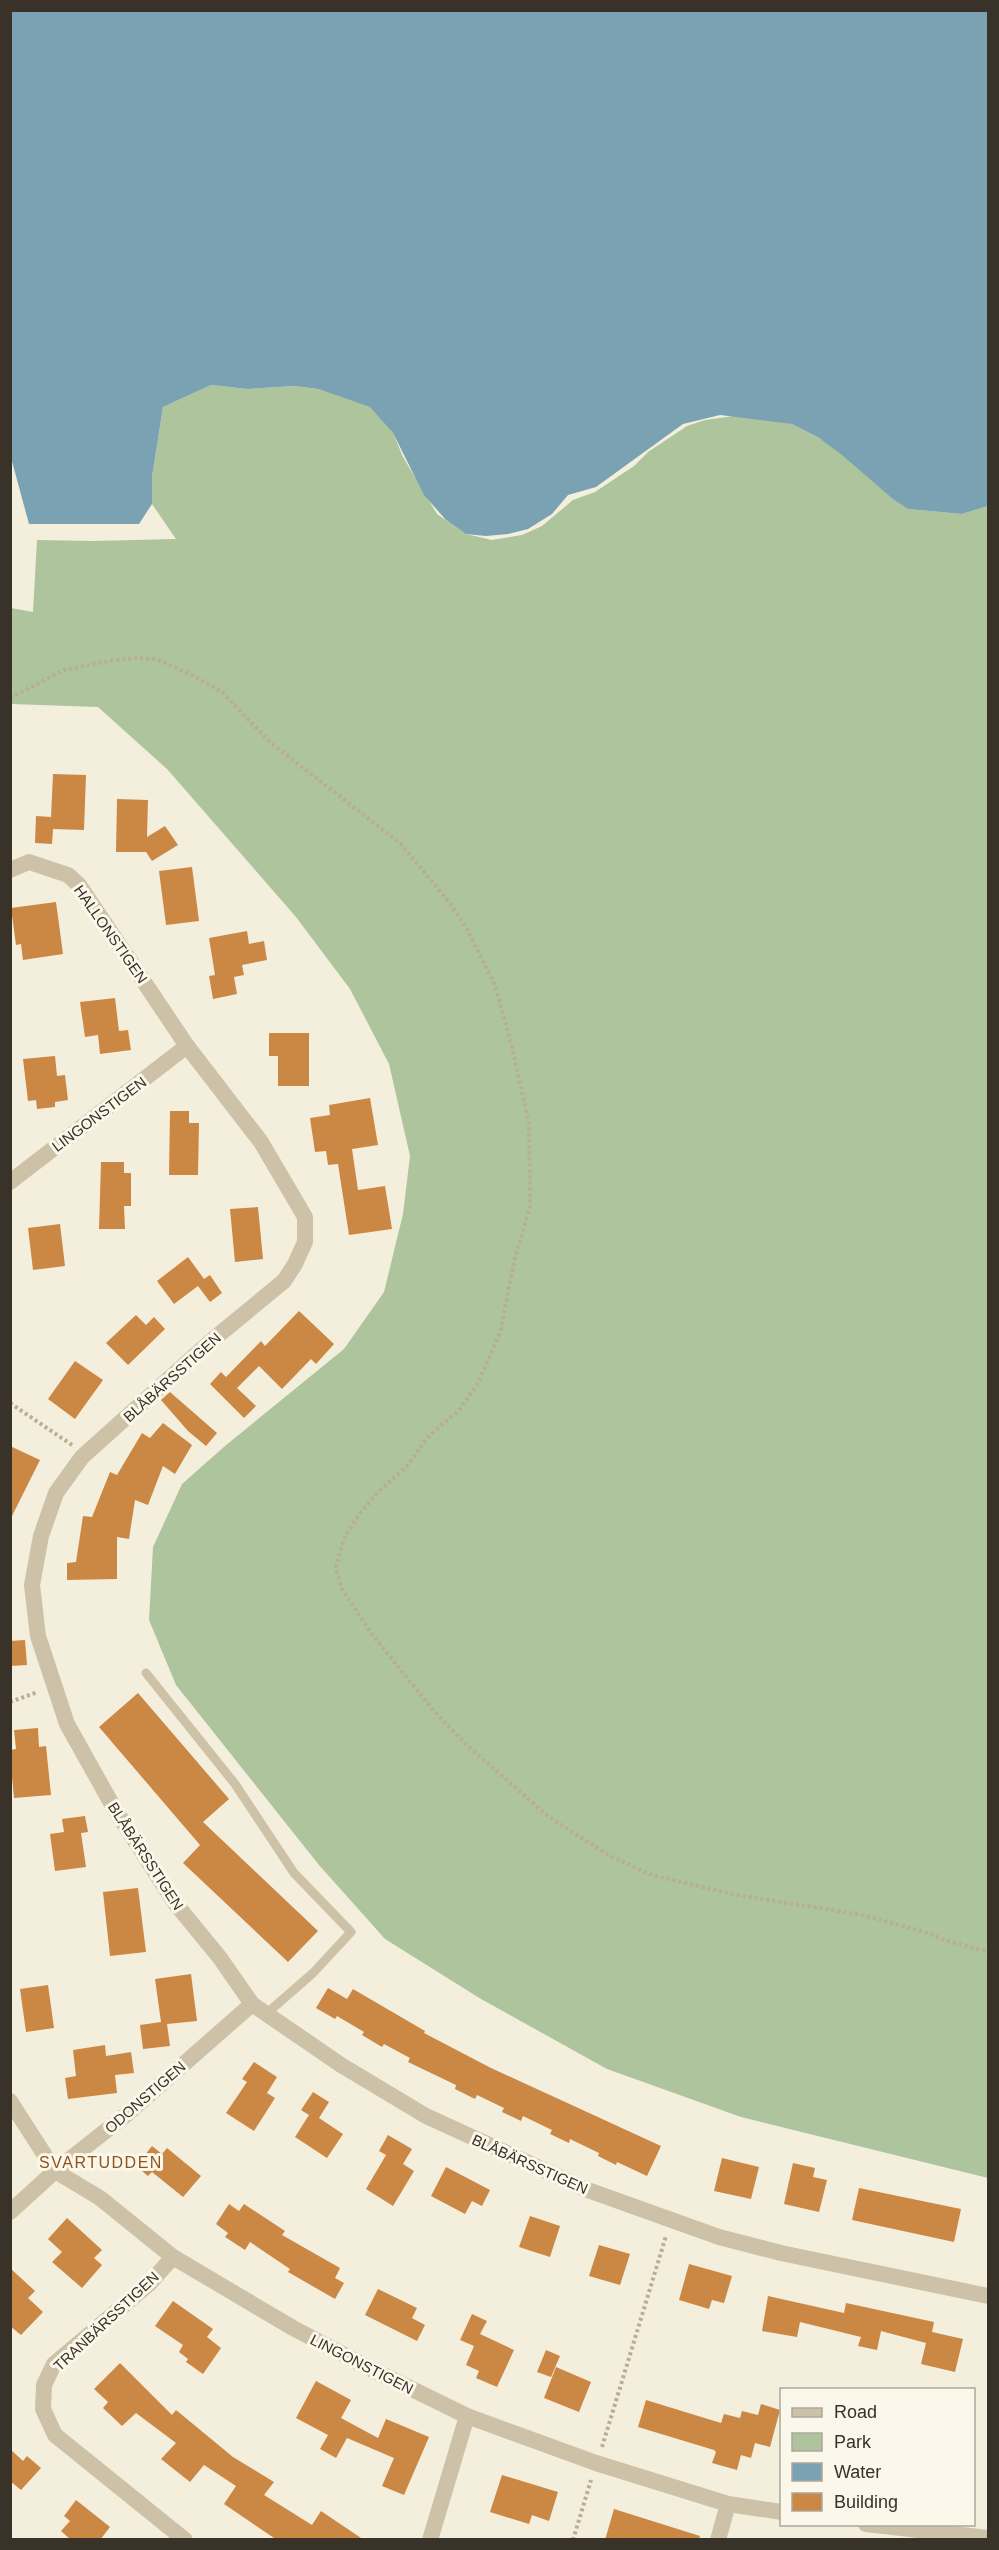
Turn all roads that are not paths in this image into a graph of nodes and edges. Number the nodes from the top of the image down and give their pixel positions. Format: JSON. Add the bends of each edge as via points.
{"nodes":[{"id":1,"x":10,"y":870,"type":"edge"},
{"id":2,"x":188,"y":1046,"type":"junction"},
{"id":3,"x":10,"y":1182,"type":"edge"},
{"id":4,"x":146,"y":1673,"type":"dead end"},
{"id":5,"x":252,"y":2004,"type":"junction"},
{"id":6,"x":266,"y":2014,"type":"junction"},
{"id":7,"x":10,"y":2101,"type":"edge"},
{"id":8,"x":55,"y":2171,"type":"junction"},
{"id":9,"x":10,"y":2212,"type":"edge"},
{"id":10,"x":173,"y":2257,"type":"junction"},
{"id":11,"x":988,"y":2296,"type":"edge"},
{"id":12,"x":467,"y":2416,"type":"junction"},
{"id":13,"x":728,"y":2504,"type":"junction"},
{"id":14,"x":780,"y":2512,"type":"edge"},
{"id":15,"x":883,"y":2526,"type":"edge"},
{"id":16,"x":988,"y":2538,"type":"edge"},
{"id":17,"x":185,"y":2540,"type":"edge"},
{"id":18,"x":430,"y":2540,"type":"edge"},
{"id":19,"x":718,"y":2540,"type":"edge"}],
"edges":[{"from":1,"to":2,"type":"street","name":"HALLONSTIGEN","via":[[29,862],[68,874]]},
{"from":2,"to":3,"type":"street","name":"LINGONSTIGEN"},
{"from":2,"to":5,"type":"street","name":"BLÅBÄRSSTIGEN","via":[[261,1142],[305,1216],[305,1242],[284,1281],[86,1454],[56,1493],[41,1536],[32,1585],[38,1636],[67,1724],[114,1808],[175,1903]]},
{"from":4,"to":6,"type":"lane","via":[[235,1784],[294,1873],[351,1932],[313,1973]]},
{"from":5,"to":6,"type":"street","name":"BLÅBÄRSSTIGEN"},
{"from":5,"to":8,"type":"street","name":"ODONSTIGEN","via":[[127,2114]]},
{"from":6,"to":11,"type":"street","name":"BLÅBÄRSSTIGEN","via":[[426,2116],[585,2189],[719,2237]]},
{"from":7,"to":8,"type":"street","name":"LINGONSTIGEN"},
{"from":8,"to":9,"type":"street","name":"ODONSTIGEN"},
{"from":8,"to":10,"type":"street","name":"LINGONSTIGEN","via":[[100,2199]]},
{"from":10,"to":12,"type":"street","name":"LINGONSTIGEN","via":[[293,2328]]},
{"from":10,"to":17,"type":"street","name":"TRANBÄRSSTIGEN","via":[[149,2284],[54,2364],[44,2385],[43,2409],[55,2435]]},
{"from":12,"to":13,"type":"street","name":"LINGONSTIGEN","via":[[596,2463]]},
{"from":12,"to":18,"type":"street"},
{"from":13,"to":14,"type":"street","name":"LINGONSTIGEN"},
{"from":13,"to":19,"type":"street"},
{"from":15,"to":16,"type":"street"}]}
